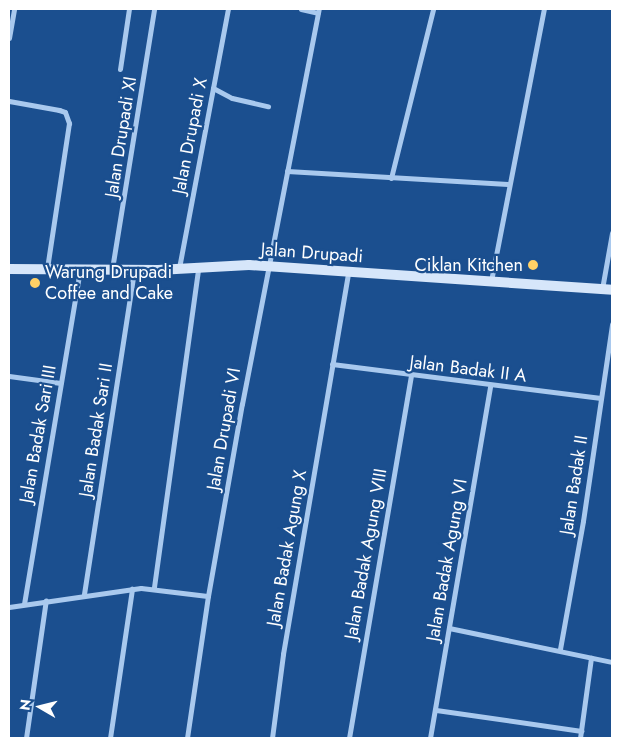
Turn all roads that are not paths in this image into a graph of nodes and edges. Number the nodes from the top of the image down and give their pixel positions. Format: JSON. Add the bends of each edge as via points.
{"nodes":[{"id":1,"x":14,"y":9,"type":"edge"},
{"id":2,"x":129,"y":9,"type":"edge"},
{"id":3,"x":154,"y":9,"type":"edge"},
{"id":4,"x":228,"y":9,"type":"edge"},
{"id":5,"x":301,"y":9,"type":"edge"},
{"id":6,"x":544,"y":9,"type":"edge"},
{"id":7,"x":318,"y":11,"type":"edge"},
{"id":8,"x":432,"y":11,"type":"edge"},
{"id":9,"x":9,"y":38,"type":"edge"},
{"id":10,"x":120,"y":69,"type":"dead end"},
{"id":11,"x":213,"y":88,"type":"junction"},
{"id":12,"x":9,"y":102,"type":"edge"},
{"id":13,"x":268,"y":106,"type":"dead end"},
{"id":14,"x":287,"y":171,"type":"junction"},
{"id":15,"x":391,"y":178,"type":"junction"},
{"id":16,"x":508,"y":184,"type":"junction"},
{"id":17,"x":612,"y":233,"type":"edge"},
{"id":18,"x":268,"y":266,"type":"junction"},
{"id":19,"x":198,"y":267,"type":"junction"},
{"id":20,"x":179,"y":268,"type":"junction"},
{"id":21,"x":9,"y":269,"type":"edge"},
{"id":22,"x":47,"y":269,"type":"junction"},
{"id":23,"x":134,"y":269,"type":"junction"},
{"id":24,"x":80,"y":270,"type":"junction"},
{"id":25,"x":112,"y":270,"type":"junction"},
{"id":26,"x":348,"y":272,"type":"junction"},
{"id":27,"x":491,"y":282,"type":"junction"},
{"id":28,"x":607,"y":289,"type":"edge"},
{"id":29,"x":612,"y":324,"type":"edge"},
{"id":30,"x":332,"y":364,"type":"junction"},
{"id":31,"x":9,"y":376,"type":"edge"},
{"id":32,"x":411,"y":376,"type":"junction"},
{"id":33,"x":60,"y":383,"type":"junction"},
{"id":34,"x":490,"y":386,"type":"junction"},
{"id":35,"x":601,"y":398,"type":"junction"},
{"id":36,"x":154,"y":587,"type":"junction"},
{"id":37,"x":132,"y":589,"type":"junction"},
{"id":38,"x":84,"y":594,"type":"junction"},
{"id":39,"x":208,"y":596,"type":"junction"},
{"id":40,"x":46,"y":600,"type":"junction"},
{"id":41,"x":24,"y":604,"type":"junction"},
{"id":42,"x":9,"y":607,"type":"edge"},
{"id":43,"x":449,"y":628,"type":"junction"},
{"id":44,"x":560,"y":649,"type":"junction"},
{"id":45,"x":591,"y":658,"type":"junction"},
{"id":46,"x":612,"y":662,"type":"edge"},
{"id":47,"x":436,"y":710,"type":"junction"},
{"id":48,"x":581,"y":731,"type":"junction"},
{"id":49,"x":26,"y":738,"type":"edge"},
{"id":50,"x":110,"y":738,"type":"edge"},
{"id":51,"x":188,"y":738,"type":"edge"},
{"id":52,"x":272,"y":738,"type":"edge"},
{"id":53,"x":349,"y":738,"type":"edge"},
{"id":54,"x":430,"y":738,"type":"edge"},
{"id":55,"x":580,"y":738,"type":"edge"}],
"edges":[{"from":1,"to":9,"type":"street"},
{"from":2,"to":10,"type":"street"},
{"from":3,"to":25,"type":"street","name":"Jalan Drupadi XI"},
{"from":4,"to":11,"type":"street","name":"Jalan Drupadi X"},
{"from":5,"to":7,"type":"street"},
{"from":6,"to":16,"type":"street"},
{"from":7,"to":14,"type":"street","name":"Jalan Drupadi VI"},
{"from":8,"to":15,"type":"street"},
{"from":11,"to":13,"type":"street","via":[[232,98]]},
{"from":11,"to":20,"type":"street","name":"Jalan Drupadi X"},
{"from":12,"to":22,"type":"street","via":[[65,112],[70,123]]},
{"from":14,"to":15,"type":"street"},
{"from":14,"to":18,"type":"street","name":"Jalan Drupadi VI"},
{"from":15,"to":16,"type":"street"},
{"from":16,"to":27,"type":"street"},
{"from":17,"to":28,"type":"street"},
{"from":18,"to":19,"type":"street","name":"Jalan Drupadi"},
{"from":18,"to":26,"type":"street","name":"Jalan Drupadi"},
{"from":18,"to":39,"type":"street","name":"Jalan Drupadi VI"},
{"from":19,"to":20,"type":"street","name":"Jalan Drupadi"},
{"from":19,"to":36,"type":"street"},
{"from":20,"to":23,"type":"street","name":"Jalan Drupadi"},
{"from":21,"to":22,"type":"street","name":"Jalan Drupadi"},
{"from":22,"to":24,"type":"street","name":"Jalan Drupadi"},
{"from":23,"to":25,"type":"street","name":"Jalan Drupadi"},
{"from":23,"to":38,"type":"street","name":"Jalan Badak Sari II"},
{"from":24,"to":25,"type":"street","name":"Jalan Drupadi"},
{"from":24,"to":33,"type":"street","name":"Jalan Badak Sari III"},
{"from":26,"to":27,"type":"street","name":"Jalan Drupadi"},
{"from":26,"to":30,"type":"street","name":"Jalan Badak Agung X"},
{"from":27,"to":28,"type":"street","name":"Jalan Drupadi"},
{"from":29,"to":35,"type":"street","name":"Jalan Badak II"},
{"from":30,"to":32,"type":"street","name":"Jalan Badak II A"},
{"from":30,"to":52,"type":"street","name":"Jalan Badak Agung X"},
{"from":31,"to":33,"type":"street"},
{"from":32,"to":34,"type":"street","name":"Jalan Badak II A"},
{"from":32,"to":53,"type":"street","name":"Jalan Badak Agung VIII"},
{"from":33,"to":41,"type":"street","name":"Jalan Badak Sari III"},
{"from":34,"to":35,"type":"street","name":"Jalan Badak II A"},
{"from":34,"to":43,"type":"street","name":"Jalan Badak Agung VI"},
{"from":35,"to":44,"type":"street","name":"Jalan Badak II","via":[[584,521]]},
{"from":36,"to":37,"type":"street"},
{"from":36,"to":39,"type":"street"},
{"from":37,"to":38,"type":"street"},
{"from":37,"to":50,"type":"street"},
{"from":38,"to":40,"type":"street"},
{"from":39,"to":51,"type":"street","name":"Jalan Drupadi VI"},
{"from":40,"to":41,"type":"street"},
{"from":40,"to":49,"type":"street"},
{"from":41,"to":42,"type":"street"},
{"from":43,"to":44,"type":"street"},
{"from":43,"to":47,"type":"street","name":"Jalan Badak Agung VI"},
{"from":44,"to":45,"type":"street"},
{"from":45,"to":46,"type":"street"},
{"from":45,"to":48,"type":"street"},
{"from":47,"to":48,"type":"street"},
{"from":47,"to":54,"type":"street","name":"Jalan Badak Agung VI"},
{"from":48,"to":55,"type":"street"}]}
